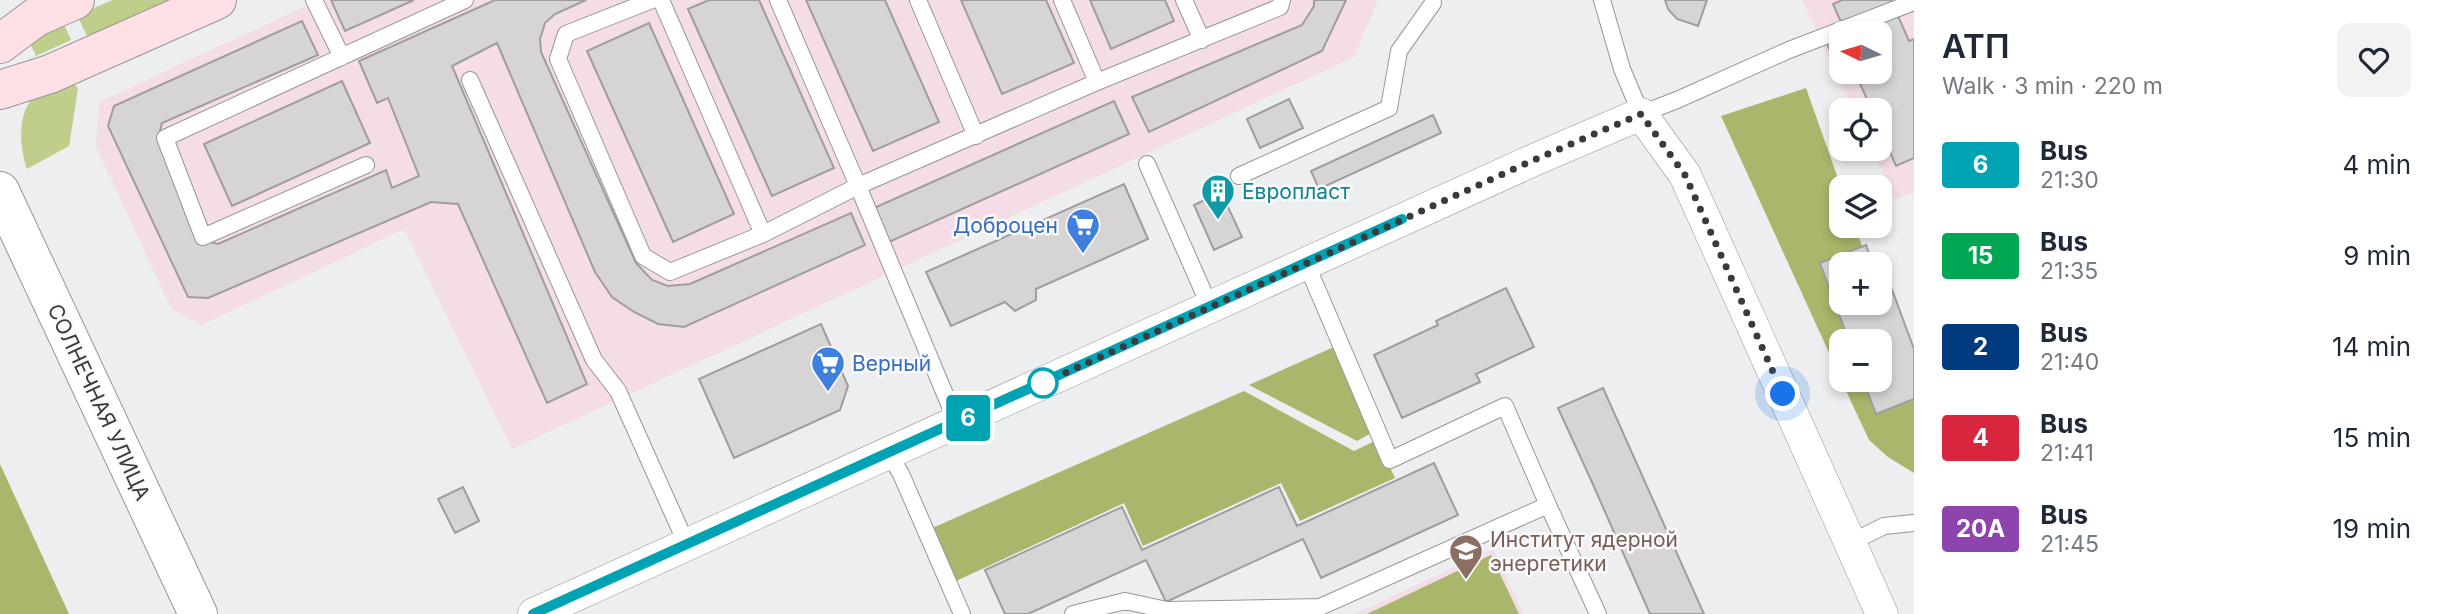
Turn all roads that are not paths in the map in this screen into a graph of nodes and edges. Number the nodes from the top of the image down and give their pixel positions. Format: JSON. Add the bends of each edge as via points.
{"nodes":[{"id":1,"x":75,"y":0,"type":"edge"},
{"id":2,"x":217,"y":0,"type":"edge"},
{"id":3,"x":314,"y":0,"type":"edge"},
{"id":4,"x":465,"y":0,"type":"edge"},
{"id":5,"x":652,"y":0,"type":"edge"},
{"id":6,"x":661,"y":0,"type":"edge"},
{"id":7,"x":778,"y":0,"type":"edge"},
{"id":8,"x":918,"y":0,"type":"edge"},
{"id":9,"x":1062,"y":0,"type":"edge"},
{"id":10,"x":1184,"y":0,"type":"edge"},
{"id":11,"x":1282,"y":0,"type":"edge"},
{"id":12,"x":1602,"y":0,"type":"edge"},
{"id":13,"x":1436,"y":1,"type":"edge"},
{"id":14,"x":1914,"y":2,"type":"edge"},
{"id":15,"x":1202,"y":40,"type":"junction"},
{"id":16,"x":0,"y":44,"type":"edge"},
{"id":17,"x":342,"y":57,"type":"junction"},
{"id":18,"x":470,"y":80,"type":"dead end"},
{"id":19,"x":1097,"y":82,"type":"junction"},
{"id":20,"x":0,"y":90,"type":"edge"},
{"id":21,"x":1641,"y":114,"type":"junction"},
{"id":22,"x":976,"y":136,"type":"junction"},
{"id":23,"x":1147,"y":164,"type":"dead end"},
{"id":24,"x":366,"y":165,"type":"dead end"},
{"id":25,"x":1240,"y":176,"type":"dead end"},
{"id":26,"x":858,"y":186,"type":"junction"},
{"id":27,"x":0,"y":191,"type":"edge"},
{"id":28,"x":763,"y":234,"type":"junction"},
{"id":29,"x":1306,"y":263,"type":"junction"},
{"id":30,"x":1210,"y":307,"type":"junction"},
{"id":31,"x":957,"y":423,"type":"junction"},
{"id":32,"x":889,"y":454,"type":"junction"},
{"id":33,"x":1548,"y":505,"type":"junction"},
{"id":34,"x":1914,"y":523,"type":"edge"},
{"id":35,"x":1850,"y":543,"type":"junction"},
{"id":36,"x":687,"y":545,"type":"junction"},
{"id":37,"x":198,"y":614,"type":"edge"},
{"id":38,"x":534,"y":614,"type":"edge"},
{"id":39,"x":962,"y":614,"type":"edge"},
{"id":40,"x":1073,"y":614,"type":"edge"},
{"id":41,"x":1598,"y":614,"type":"edge"},
{"id":42,"x":1882,"y":614,"type":"edge"}],
"edges":[{"from":1,"to":16,"type":"main road","via":[[36,17]]},
{"from":2,"to":20,"type":"main road","via":[[50,75]]},
{"from":3,"to":17,"type":"lane"},
{"from":4,"to":17,"type":"lane"},
{"from":5,"to":28,"type":"lane","via":[[566,34],[558,59],[643,256],[670,272]]},
{"from":6,"to":28,"type":"lane"},
{"from":7,"to":26,"type":"lane"},
{"from":8,"to":22,"type":"lane"},
{"from":9,"to":19,"type":"lane"},
{"from":10,"to":15,"type":"lane"},
{"from":11,"to":15,"type":"lane","via":[[1280,7]]},
{"from":12,"to":21,"type":"lane"},
{"from":13,"to":25,"type":"lane","via":[[1399,51],[1390,108]]},
{"from":14,"to":21,"type":"lane"},
{"from":15,"to":19,"type":"lane"},
{"from":17,"to":24,"type":"lane","via":[[165,138],[203,237]]},
{"from":18,"to":36,"type":"lane","via":[[594,360],[618,391]]},
{"from":19,"to":22,"type":"lane"},
{"from":21,"to":29,"type":"street"},
{"from":21,"to":35,"type":"street","via":[[1685,175]]},
{"from":22,"to":26,"type":"lane"},
{"from":23,"to":30,"type":"lane"},
{"from":26,"to":28,"type":"lane"},
{"from":26,"to":31,"type":"lane"},
{"from":27,"to":37,"type":"street","name":"СОЛНЕЧНАЯ УЛИЦА"},
{"from":29,"to":30,"type":"street"},
{"from":29,"to":33,"type":"lane","via":[[1390,460],[1505,406]]},
{"from":30,"to":31,"type":"street"},
{"from":31,"to":32,"type":"street"},
{"from":32,"to":36,"type":"street"},
{"from":32,"to":39,"type":"lane"},
{"from":33,"to":40,"type":"lane","via":[[1320,607],[1167,610],[1125,601]]},
{"from":33,"to":41,"type":"lane"},
{"from":34,"to":35,"type":"lane","via":[[1884,526]]},
{"from":35,"to":42,"type":"street"},
{"from":36,"to":38,"type":"street"}]}
